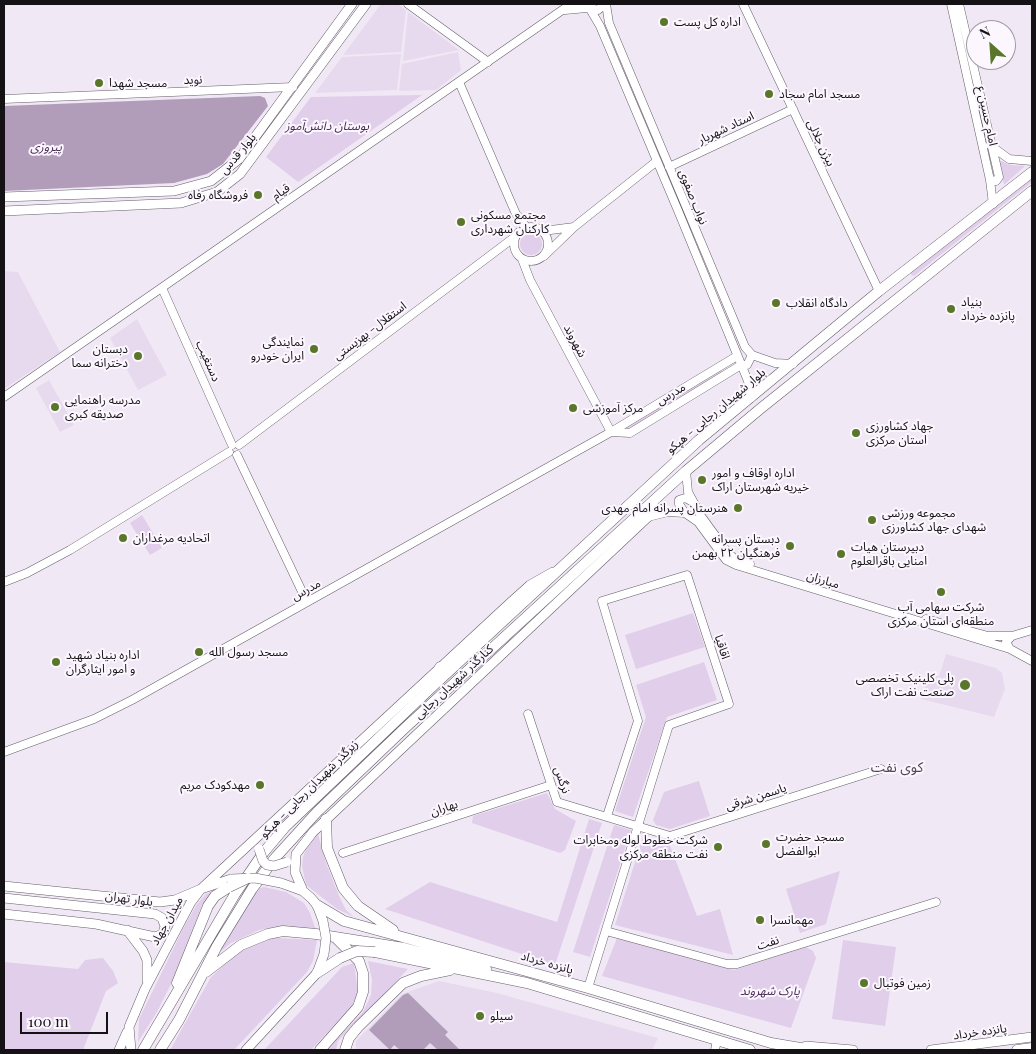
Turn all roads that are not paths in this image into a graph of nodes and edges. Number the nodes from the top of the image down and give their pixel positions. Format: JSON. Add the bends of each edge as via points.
{"nodes":[{"id":1,"x":352,"y":4,"type":"edge"},
{"id":2,"x":366,"y":4,"type":"edge"},
{"id":3,"x":408,"y":4,"type":"edge"},
{"id":4,"x":571,"y":4,"type":"edge"},
{"id":5,"x":605,"y":4,"type":"edge"},
{"id":6,"x":742,"y":4,"type":"edge"},
{"id":7,"x":951,"y":4,"type":"edge"},
{"id":8,"x":959,"y":4,"type":"edge"},
{"id":9,"x":587,"y":7,"type":"edge"},
{"id":10,"x":560,"y":12,"type":"junction"},
{"id":11,"x":609,"y":23,"type":"junction"},
{"id":12,"x":600,"y":26,"type":"junction"},
{"id":13,"x":488,"y":62,"type":"junction"},
{"id":14,"x":459,"y":82,"type":"junction"},
{"id":15,"x":293,"y":87,"type":"junction"},
{"id":16,"x":301,"y":92,"type":"junction"},
{"id":17,"x":4,"y":99,"type":"edge"},
{"id":18,"x":793,"y":109,"type":"junction"},
{"id":19,"x":990,"y":145,"type":"junction"},
{"id":20,"x":1032,"y":161,"type":"edge"},
{"id":21,"x":657,"y":162,"type":"junction"},
{"id":22,"x":669,"y":167,"type":"junction"},
{"id":23,"x":1032,"y":172,"type":"edge"},
{"id":24,"x":990,"y":180,"type":"junction"},
{"id":25,"x":1032,"y":191,"type":"edge"},
{"id":26,"x":4,"y":197,"type":"edge"},
{"id":27,"x":993,"y":204,"type":"junction"},
{"id":28,"x":4,"y":211,"type":"edge"},
{"id":29,"x":516,"y":214,"type":"junction"},
{"id":30,"x":574,"y":227,"type":"junction"},
{"id":31,"x":527,"y":228,"type":"junction"},
{"id":32,"x":543,"y":231,"type":"junction"},
{"id":33,"x":517,"y":235,"type":"junction"},
{"id":34,"x":499,"y":247,"type":"junction"},
{"id":35,"x":515,"y":250,"type":"junction"},
{"id":36,"x":544,"y":256,"type":"junction"},
{"id":37,"x":522,"y":259,"type":"junction"},
{"id":38,"x":535,"y":261,"type":"junction"},
{"id":39,"x":906,"y":271,"type":"junction"},
{"id":40,"x":530,"y":280,"type":"junction"},
{"id":41,"x":890,"y":283,"type":"junction"},
{"id":42,"x":916,"y":284,"type":"junction"},
{"id":43,"x":162,"y":288,"type":"junction"},
{"id":44,"x":879,"y":292,"type":"junction"},
{"id":45,"x":900,"y":297,"type":"junction"},
{"id":46,"x":737,"y":356,"type":"junction"},
{"id":47,"x":752,"y":356,"type":"junction"},
{"id":48,"x":793,"y":364,"type":"junction"},
{"id":49,"x":741,"y":365,"type":"junction"},
{"id":50,"x":4,"y":397,"type":"edge"},
{"id":51,"x":751,"y":398,"type":"junction"},
{"id":52,"x":611,"y":432,"type":"junction"},
{"id":53,"x":233,"y":447,"type":"junction"},
{"id":54,"x":686,"y":471,"type":"junction"},
{"id":55,"x":654,"y":500,"type":"junction"},
{"id":56,"x":692,"y":502,"type":"junction"},
{"id":57,"x":685,"y":512,"type":"junction"},
{"id":58,"x":648,"y":518,"type":"junction"},
{"id":59,"x":558,"y":569,"type":"junction"},
{"id":60,"x":4,"y":582,"type":"edge"},
{"id":61,"x":307,"y":602,"type":"junction"},
{"id":62,"x":1032,"y":630,"type":"edge"},
{"id":63,"x":1012,"y":636,"type":"junction"},
{"id":64,"x":1010,"y":649,"type":"junction"},
{"id":65,"x":1032,"y":661,"type":"edge"},
{"id":66,"x":440,"y":667,"type":"junction"},
{"id":67,"x":432,"y":687,"type":"junction"},
{"id":68,"x":528,"y":714,"type":"dead end"},
{"id":69,"x":4,"y":752,"type":"edge"},
{"id":70,"x":880,"y":769,"type":"dead end"},
{"id":71,"x":551,"y":785,"type":"junction"},
{"id":72,"x":607,"y":816,"type":"junction"},
{"id":73,"x":326,"y":819,"type":"junction"},
{"id":74,"x":638,"y":826,"type":"junction"},
{"id":75,"x":263,"y":832,"type":"junction"},
{"id":76,"x":343,"y":853,"type":"dead end"},
{"id":77,"x":296,"y":854,"type":"junction"},
{"id":78,"x":248,"y":878,"type":"joint"},
{"id":79,"x":230,"y":883,"type":"junction"},
{"id":80,"x":4,"y":886,"type":"edge"},
{"id":81,"x":201,"y":889,"type":"junction"},
{"id":82,"x":303,"y":891,"type":"junction"},
{"id":83,"x":4,"y":898,"type":"edge"},
{"id":84,"x":936,"y":902,"type":"dead end"},
{"id":85,"x":318,"y":905,"type":"junction"},
{"id":86,"x":4,"y":914,"type":"edge"},
{"id":87,"x":127,"y":930,"type":"junction"},
{"id":88,"x":606,"y":931,"type":"junction"},
{"id":89,"x":400,"y":934,"type":"junction"},
{"id":90,"x":335,"y":937,"type":"junction"},
{"id":91,"x":459,"y":969,"type":"junction"},
{"id":92,"x":317,"y":973,"type":"junction"},
{"id":93,"x":203,"y":974,"type":"junction"},
{"id":94,"x":527,"y":983,"type":"junction"},
{"id":95,"x":588,"y":988,"type":"junction"},
{"id":96,"x":145,"y":989,"type":"junction"},
{"id":97,"x":171,"y":1005,"type":"junction"},
{"id":98,"x":129,"y":1027,"type":"junction"},
{"id":99,"x":259,"y":1037,"type":"junction"},
{"id":100,"x":1032,"y":1037,"type":"edge"},
{"id":101,"x":771,"y":1043,"type":"junction"},
{"id":102,"x":130,"y":1045,"type":"edge"},
{"id":103,"x":716,"y":1045,"type":"edge"},
{"id":104,"x":1032,"y":1048,"type":"edge"},
{"id":105,"x":118,"y":1050,"type":"edge"},
{"id":106,"x":143,"y":1050,"type":"edge"},
{"id":107,"x":160,"y":1050,"type":"edge"},
{"id":108,"x":246,"y":1050,"type":"edge"},
{"id":109,"x":258,"y":1050,"type":"edge"},
{"id":110,"x":320,"y":1050,"type":"edge"},
{"id":111,"x":345,"y":1050,"type":"edge"},
{"id":112,"x":750,"y":1050,"type":"edge"},
{"id":113,"x":812,"y":1050,"type":"edge"},
{"id":114,"x":853,"y":1050,"type":"edge"},
{"id":115,"x":931,"y":1050,"type":"edge"},
{"id":116,"x":1017,"y":1050,"type":"edge"}],
"edges":[{"from":1,"to":15,"type":"main road","name":"بلوار قدس"},
{"from":2,"to":16,"type":"main road","name":"بلوار قدس"},
{"from":3,"to":13,"type":"street"},
{"from":4,"to":10,"type":"street","name":"قیام"},
{"from":5,"to":9,"type":"street","via":[[598,10]]},
{"from":5,"to":11,"type":"street","name":"نواب صفوی"},
{"from":6,"to":18,"type":"street","name":"بیژن جلالی"},
{"from":7,"to":24,"type":"street","name":"امام حسین ع"},
{"from":8,"to":19,"type":"street","name":"امام حسین ع"},
{"from":9,"to":10,"type":"street"},
{"from":9,"to":12,"type":"street","name":"نواب صفوی"},
{"from":10,"to":13,"type":"street","name":"قیام"},
{"from":11,"to":12,"type":"street","via":[[604,22]]},
{"from":11,"to":22,"type":"street","name":"نواب صفوی"},
{"from":12,"to":21,"type":"street","name":"نواب صفوی"},
{"from":13,"to":14,"type":"street","name":"قیام"},
{"from":14,"to":29,"type":"street"},
{"from":14,"to":43,"type":"street","name":"قیام"},
{"from":15,"to":16,"type":"main road"},
{"from":15,"to":17,"type":"street","name":"نوید"},
{"from":15,"to":26,"type":"main road","name":"بلوار قدس","via":[[239,159],[210,181],[174,191]]},
{"from":16,"to":28,"type":"main road","name":"بلوار قدس","via":[[240,174],[217,192],[182,203]]},
{"from":18,"to":22,"type":"street","name":"استاد شهریار"},
{"from":18,"to":44,"type":"street","name":"بیژن جلالی"},
{"from":19,"to":20,"type":"street","name":"امام حسین ع","via":[[1009,159]]},
{"from":19,"to":24,"type":"street","via":[[999,177],[996,181]]},
{"from":21,"to":30,"type":"street"},
{"from":21,"to":46,"type":"street","name":"نواب صفوی"},
{"from":22,"to":47,"type":"street","name":"نواب صفوی","via":[[745,347]]},
{"from":23,"to":27,"type":"main road","name":"بلوار شهیدان رجایی - هپکو"},
{"from":24,"to":27,"type":"street","name":"امام حسین ع"},
{"from":25,"to":42,"type":"main road"},
{"from":27,"to":39,"type":"main road","name":"بلوار شهیدان رجایی - هپکو"},
{"from":29,"to":31,"type":"street"},
{"from":29,"to":33,"type":"street"},
{"from":30,"to":32,"type":"street"},
{"from":30,"to":36,"type":"street"},
{"from":31,"to":32,"type":"street"},
{"from":31,"to":33,"type":"street"},
{"from":32,"to":36,"type":"street","via":[[548,241]]},
{"from":33,"to":34,"type":"street","name":"استقلال- بهزیستی"},
{"from":33,"to":35,"type":"street"},
{"from":34,"to":35,"type":"street"},
{"from":34,"to":53,"type":"street","name":"استقلال- بهزیستی"},
{"from":35,"to":37,"type":"street"},
{"from":36,"to":38,"type":"street"},
{"from":37,"to":38,"type":"street"},
{"from":37,"to":40,"type":"street","name":"شهروند"},
{"from":38,"to":40,"type":"street"},
{"from":39,"to":41,"type":"main road","name":"بلوار شهیدان رجایی - هپکو"},
{"from":39,"to":42,"type":"main road","via":[[908,281]]},
{"from":40,"to":52,"type":"street","name":"شهروند"},
{"from":41,"to":44,"type":"main road","name":"بلوار شهیدان رجایی - هپکو"},
{"from":41,"to":45,"type":"main road","via":[[899,287]]},
{"from":42,"to":45,"type":"main road"},
{"from":43,"to":50,"type":"street","name":"قیام"},
{"from":43,"to":53,"type":"street","name":"دستغیب"},
{"from":44,"to":48,"type":"main road","name":"بلوار شهیدان رجایی - هپکو"},
{"from":45,"to":54,"type":"main road"},
{"from":46,"to":49,"type":"street","name":"نواب صفوی"},
{"from":46,"to":52,"type":"street","name":"مدرس"},
{"from":47,"to":48,"type":"street","via":[[774,363]]},
{"from":47,"to":49,"type":"street","name":"مدرس","via":[[750,363]]},
{"from":48,"to":51,"type":"main road","name":"بلوار شهیدان رجایی - هپکو"},
{"from":49,"to":51,"type":"street","name":"نواب صفوی"},
{"from":49,"to":52,"type":"street","name":"مدرس","via":[[630,433]]},
{"from":51,"to":59,"type":"main road","name":"بلوار شهیدان رجایی - هپکو","via":[[699,440]]},
{"from":52,"to":61,"type":"street","name":"مدرس"},
{"from":53,"to":60,"type":"street","name":"استقلال- بهزیستی","via":[[70,550]]},
{"from":53,"to":61,"type":"street","via":[[233,456],[237,455]]},
{"from":54,"to":55,"type":"main road"},
{"from":54,"to":56,"type":"street","name":"مبارزان"},
{"from":55,"to":58,"type":"main road","name":"کنارگذر شهیدان رجایی"},
{"from":55,"to":93,"type":"main road","name":"زیرگذر شهیدان رجایی - هپکو","via":[[341,788],[275,858],[252,889]]},
{"from":56,"to":57,"type":"street","via":[[685,498],[680,500]]},
{"from":56,"to":63,"type":"street","name":"مبارزان","via":[[734,558],[988,636]]},
{"from":57,"to":58,"type":"street","via":[[668,512]]},
{"from":57,"to":64,"type":"street","name":"مبارزان","via":[[698,522],[726,560],[736,565]]},
{"from":58,"to":73,"type":"main road","name":"کنارگذر شهیدان رجایی"},
{"from":59,"to":66,"type":"main road","name":"کنارگذر شهیدان رجایی","via":[[530,585]]},
{"from":59,"to":67,"type":"main road","name":"بلوار شهیدان رجایی - هپکو"},
{"from":61,"to":69,"type":"street","name":"مدرس","via":[[94,719]]},
{"from":62,"to":63,"type":"street","name":"مبارزان"},
{"from":63,"to":64,"type":"street","via":[[1006,642]]},
{"from":64,"to":65,"type":"street","name":"مبارزان"},
{"from":66,"to":67,"type":"main road"},
{"from":66,"to":75,"type":"main road","name":"کنارگذر شهیدان رجایی"},
{"from":67,"to":97,"type":"main road","name":"زیرگذر شهیدان رجایی - هپکو","via":[[264,852],[215,925]]},
{"from":68,"to":71,"type":"street","name":"نرگس"},
{"from":70,"to":74,"type":"street","name":"یاسمن شرقی","via":[[670,836]]},
{"from":71,"to":72,"type":"street","name":"نرگس","via":[[557,802]]},
{"from":71,"to":76,"type":"street","name":"بهاران"},
{"from":72,"to":74,"type":"street","name":"نرگس"},
{"from":72,"to":74,"type":"street","name":"اقاقیا","via":[[638,721],[602,600],[687,575],[729,704],[669,725]]},
{"from":73,"to":77,"type":"main road","name":"کنارگذر شهیدان رجایی"},
{"from":73,"to":89,"type":"main road","via":[[327,848],[343,888],[358,906]]},
{"from":74,"to":88,"type":"street","name":"اقاقیا"},
{"from":75,"to":77,"type":"main road","name":"کنارگذر شهیدان رجایی","bridge":true,"via":[[259,849],[262,861],[267,865],[287,862]]},
{"from":75,"to":81,"type":"main road","name":"کنارگذر شهیدان رجایی"},
{"from":77,"to":82,"type":"main road","via":[[295,872]]},
{"from":78,"to":79,"type":"main road","bridge":true},
{"from":78,"to":82,"type":"main road","bridge":true,"via":[[281,883]]},
{"from":79,"to":81,"type":"main road"},
{"from":79,"to":97,"type":"main road","via":[[208,906]]},
{"from":80,"to":81,"type":"main road","name":"بلوار تهران","via":[[160,902],[175,900]]},
{"from":81,"to":96,"type":"main road","name":"میدان جهاد"},
{"from":82,"to":85,"type":"main road"},
{"from":83,"to":87,"type":"main road","name":"بلوار تهران","via":[[155,914],[162,918],[165,926],[162,934],[155,937]]},
{"from":84,"to":88,"type":"street","name":"نفت","via":[[737,964]]},
{"from":85,"to":89,"type":"main road","name":"پانزده خرداد","via":[[344,921]]},
{"from":85,"to":92,"type":"main road","bridge":true,"via":[[326,938]]},
{"from":86,"to":87,"type":"main road","name":"بلوار تهران"},
{"from":87,"to":96,"type":"main road","via":[[147,960]]},
{"from":88,"to":95,"type":"street","name":"اقاقیا"},
{"from":89,"to":95,"type":"main road","name":"پانزده خرداد"},
{"from":90,"to":93,"type":"main road","via":[[283,931],[268,934],[241,945]]},
{"from":90,"to":94,"type":"main road","via":[[427,953]]},
{"from":90,"to":110,"type":"main road","via":[[359,961],[363,992],[358,1007]]},
{"from":91,"to":92,"type":"main road","name":"پانزده خرداد","bridge":true,"via":[[357,951]]},
{"from":91,"to":94,"type":"main road","name":"پانزده خرداد"},
{"from":91,"to":111,"type":"main road","via":[[403,983],[358,1026],[348,1038]]},
{"from":92,"to":99,"type":"main road"},
{"from":93,"to":107,"type":"main road","name":"زیرگذر شهیدان رجایی - هپکو"},
{"from":94,"to":103,"type":"main road","name":"پانزده خرداد"},
{"from":95,"to":101,"type":"main road","name":"پانزده خرداد"},
{"from":96,"to":98,"type":"main road","name":"میدان جهاد"},
{"from":97,"to":106,"type":"main road","name":"زیرگذر شهیدان رجایی - هپکو"},
{"from":98,"to":102,"type":"main road","name":"میدان جهاد"},
{"from":98,"to":105,"type":"main road"},
{"from":99,"to":108,"type":"main road"},
{"from":99,"to":109,"type":"main road"},
{"from":100,"to":115,"type":"main road","name":"پانزده خرداد"},
{"from":101,"to":113,"type":"main road","name":"پانزده خرداد"},
{"from":101,"to":114,"type":"main road","name":"پانزده خرداد"},
{"from":103,"to":112,"type":"main road","name":"پانزده خرداد"},
{"from":104,"to":116,"type":"main road","name":"پانزده خرداد"}]}
